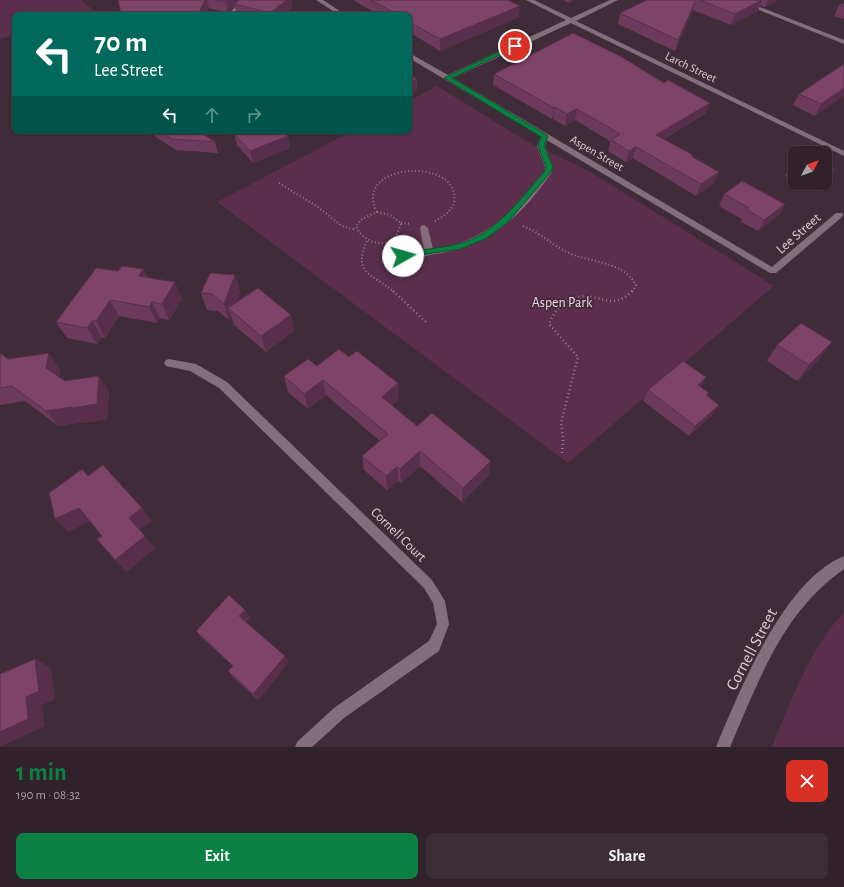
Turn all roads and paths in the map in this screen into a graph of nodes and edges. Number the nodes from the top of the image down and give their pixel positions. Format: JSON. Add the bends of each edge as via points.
{"nodes":[{"id":1,"x":247,"y":0,"type":"edge"},
{"id":2,"x":319,"y":0,"type":"edge"},
{"id":3,"x":529,"y":0,"type":"edge"},
{"id":4,"x":615,"y":0,"type":"edge"},
{"id":5,"x":737,"y":0,"type":"edge"},
{"id":6,"x":233,"y":12,"type":"edge"},
{"id":7,"x":338,"y":12,"type":"edge"},
{"id":8,"x":570,"y":20,"type":"junction"},
{"id":9,"x":844,"y":42,"type":"edge"},
{"id":10,"x":412,"y":57,"type":"edge"},
{"id":11,"x":447,"y":78,"type":"junction"},
{"id":12,"x":545,"y":136,"type":"junction"},
{"id":13,"x":844,"y":154,"type":"edge"},
{"id":14,"x":279,"y":183,"type":"dead end"},
{"id":15,"x":377,"y":212,"type":"junction"},
{"id":16,"x":839,"y":215,"type":"dead end"},
{"id":17,"x":505,"y":220,"type":"junction"},
{"id":18,"x":401,"y":223,"type":"junction"},
{"id":19,"x":416,"y":224,"type":"dead end"},
{"id":20,"x":426,"y":226,"type":"joint"},
{"id":21,"x":356,"y":230,"type":"junction"},
{"id":22,"x":367,"y":241,"type":"junction"},
{"id":23,"x":429,"y":252,"type":"junction"},
{"id":24,"x":403,"y":256,"type":"dead end"},
{"id":25,"x":773,"y":271,"type":"joint"},
{"id":26,"x":427,"y":323,"type":"dead end"},
{"id":27,"x":169,"y":363,"type":"dead end"},
{"id":28,"x":562,"y":453,"type":"dead end"},
{"id":29,"x":844,"y":562,"type":"edge"},
{"id":30,"x":302,"y":747,"type":"edge"},
{"id":31,"x":723,"y":747,"type":"edge"}],
"edges":[{"from":1,"to":6,"type":"street"},
{"from":2,"to":7,"type":"street"},
{"from":3,"to":8,"type":"street","name":"Larch Street"},
{"from":4,"to":8,"type":"street"},
{"from":5,"to":9,"type":"street"},
{"from":8,"to":11,"type":"street"},
{"from":8,"to":13,"type":"street","name":"Larch Street"},
{"from":10,"to":11,"type":"street","name":"Aspen Street"},
{"from":11,"to":12,"type":"street","name":"Aspen Street"},
{"from":12,"to":17,"type":"street","via":[[541,146],[549,167],[548,172]]},
{"from":12,"to":25,"type":"street","name":"Aspen Street"},
{"from":14,"to":21,"type":"path","via":[[318,207],[342,226]]},
{"from":15,"to":18,"type":"path","via":[[398,218]]},
{"from":15,"to":20,"type":"path","via":[[372,197],[373,190],[382,180],[402,172],[434,174],[446,181],[454,190],[454,204],[448,213]]},
{"from":15,"to":21,"type":"path","via":[[362,218]]},
{"from":16,"to":25,"type":"street","name":"Lee Street"},
{"from":17,"to":23,"type":"street","via":[[472,242],[447,250]]},
{"from":17,"to":28,"type":"path","via":[[532,229],[570,254],[626,272],[636,285],[633,292],[624,297],[604,301],[589,297],[568,300],[552,313],[549,324],[578,357],[561,423]]},
{"from":18,"to":19,"type":"path"},
{"from":18,"to":22,"type":"path","via":[[400,230],[391,240],[380,243]]},
{"from":20,"to":23,"type":"street"},
{"from":21,"to":22,"type":"path","via":[[357,234]]},
{"from":22,"to":26,"type":"path","via":[[360,260],[363,268],[407,302]]},
{"from":23,"to":24,"type":"street"},
{"from":27,"to":30,"type":"street","name":"Cornell Court","via":[[192,367],[223,385],[428,584],[439,601],[443,624],[434,646],[339,713]]},
{"from":29,"to":31,"type":"street","name":"Cornell Street","via":[[829,571],[796,605],[781,625]]}]}
